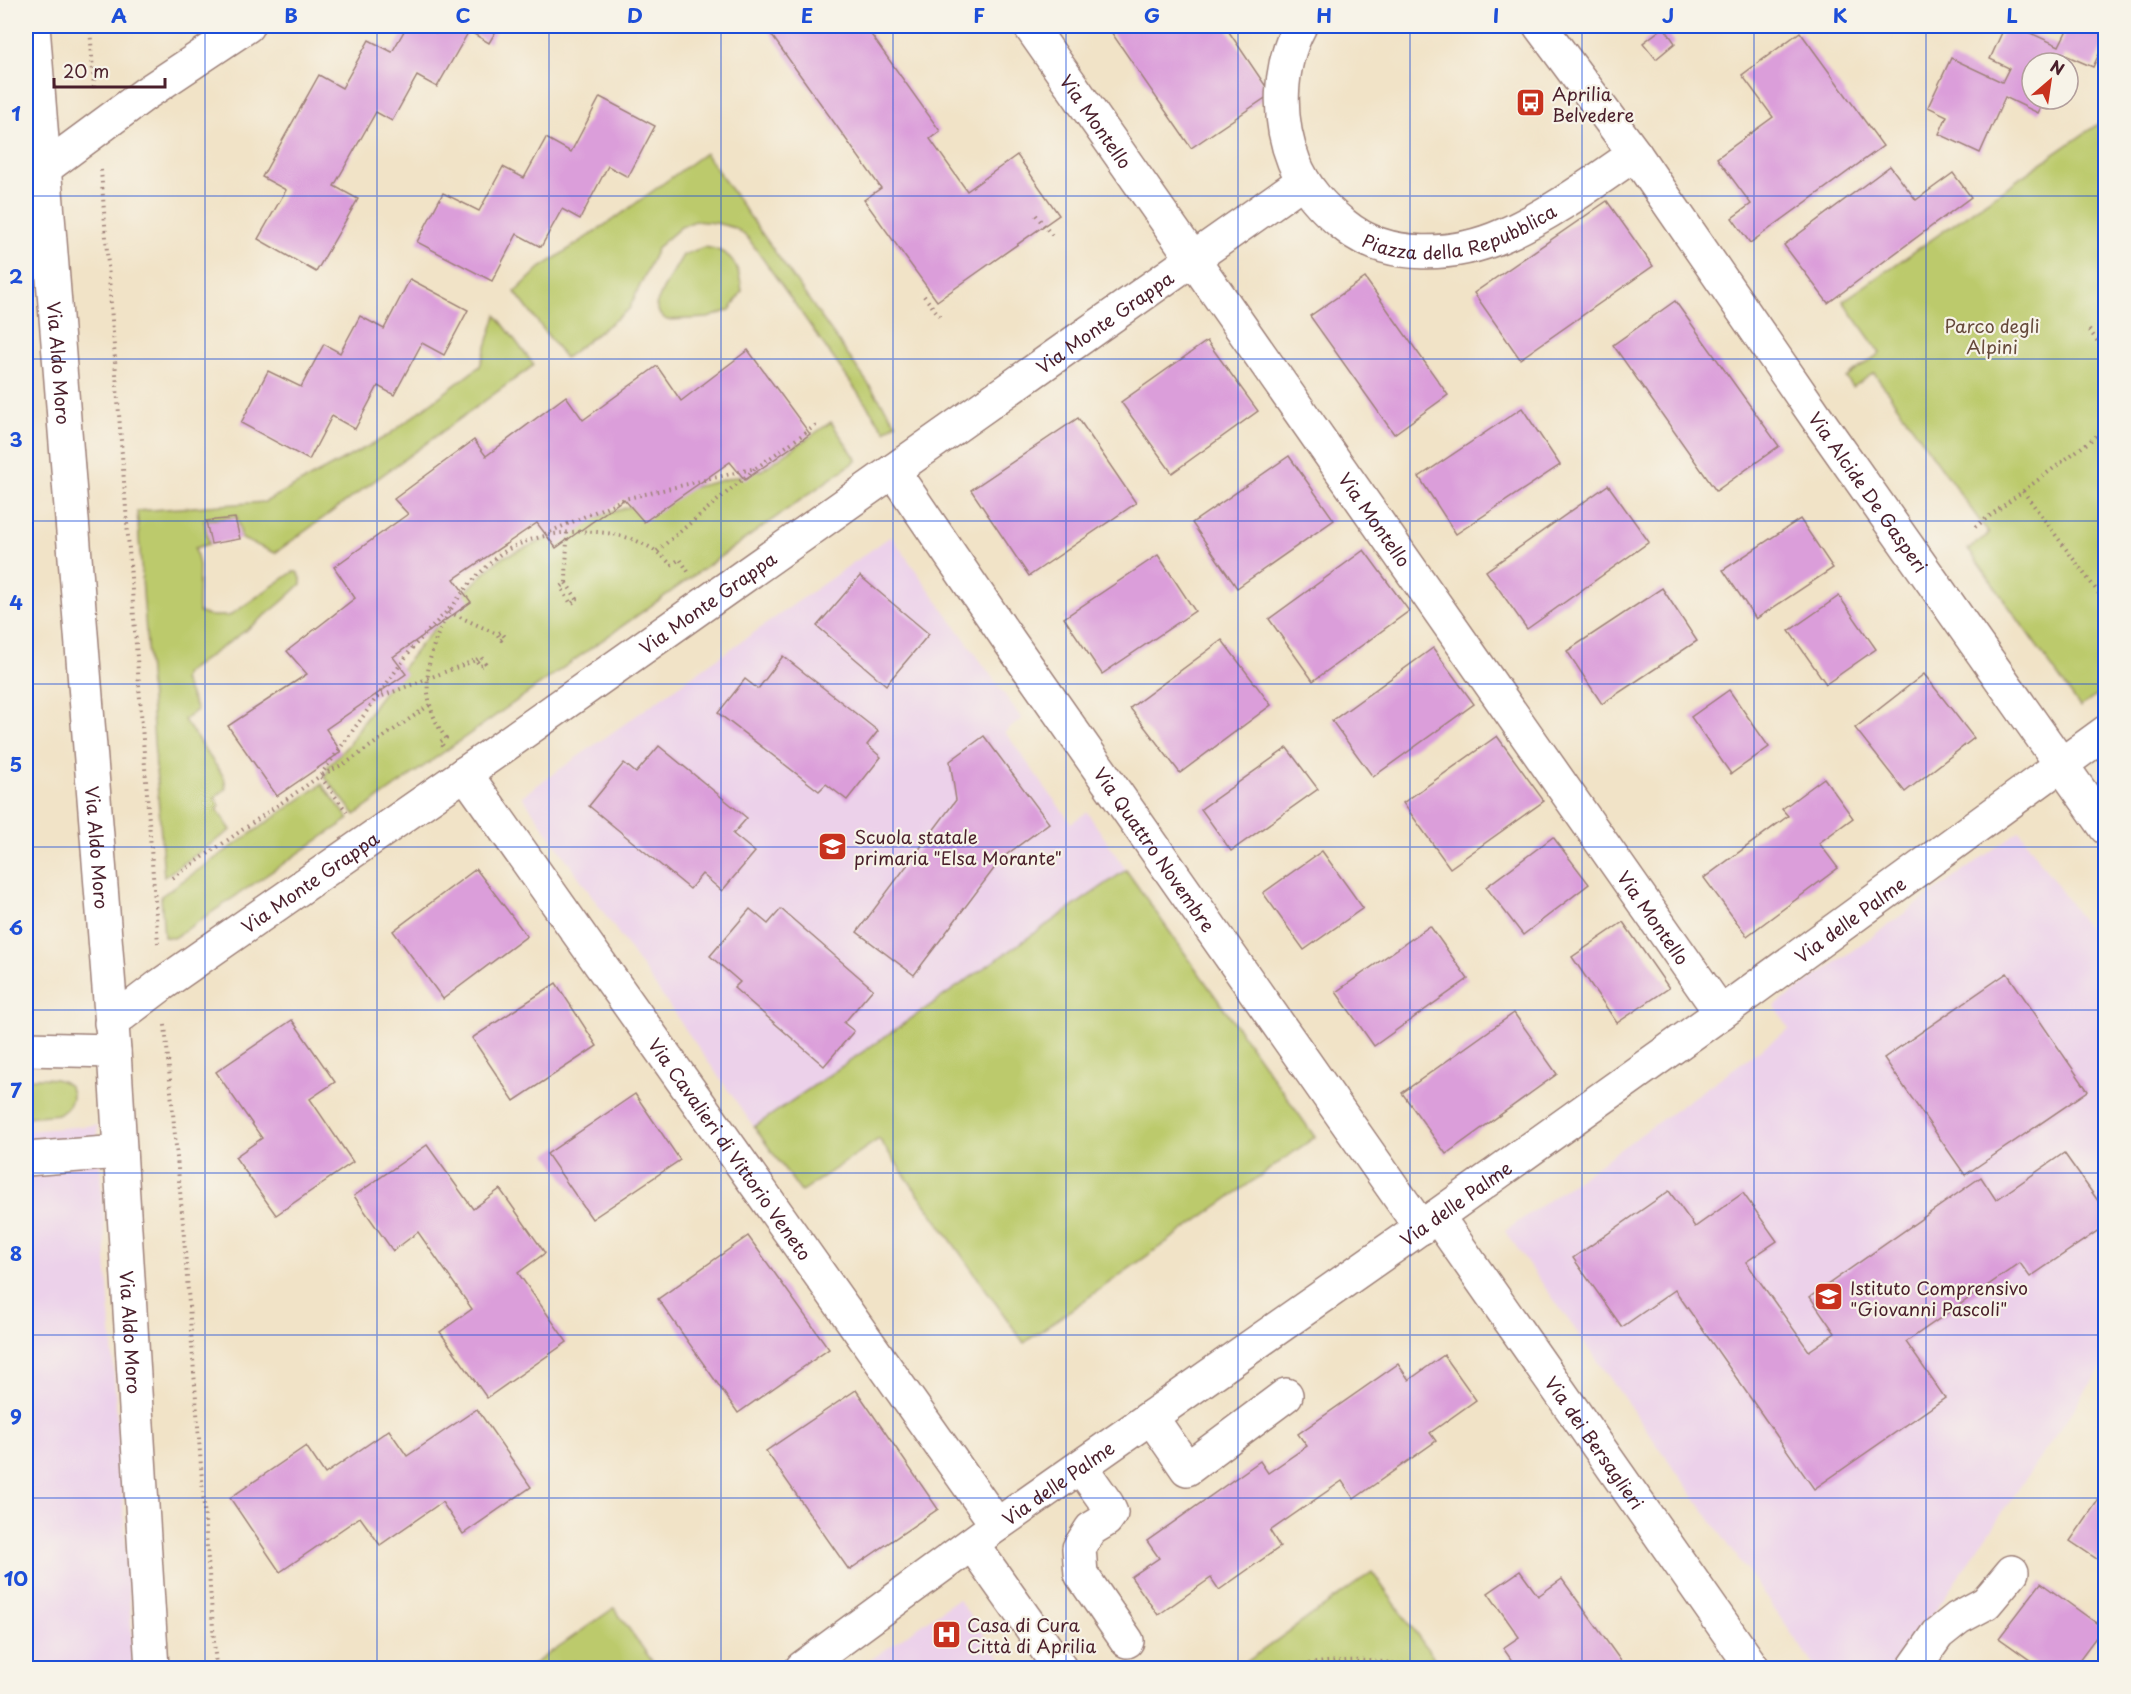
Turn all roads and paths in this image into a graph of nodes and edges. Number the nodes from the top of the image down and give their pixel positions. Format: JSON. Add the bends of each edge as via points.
{"nodes":[{"id":1,"x":33,"y":26,"type":"edge"},
{"id":2,"x":90,"y":26,"type":"edge"},
{"id":3,"x":247,"y":26,"type":"edge"},
{"id":4,"x":1030,"y":26,"type":"edge"},
{"id":5,"x":1300,"y":26,"type":"edge"},
{"id":6,"x":1547,"y":28,"type":"edge"},
{"id":7,"x":98,"y":128,"type":"junction"},
{"id":8,"x":1635,"y":154,"type":"junction"},
{"id":9,"x":45,"y":168,"type":"junction"},
{"id":10,"x":1303,"y":180,"type":"junction"},
{"id":11,"x":1036,"y":215,"type":"dead end"},
{"id":12,"x":1054,"y":238,"type":"dead end"},
{"id":13,"x":1193,"y":258,"type":"junction"},
{"id":14,"x":924,"y":296,"type":"dead end"},
{"id":15,"x":942,"y":320,"type":"dead end"},
{"id":16,"x":2089,"y":330,"type":"dead end"},
{"id":17,"x":2106,"y":352,"type":"edge"},
{"id":18,"x":819,"y":423,"type":"dead end"},
{"id":19,"x":2106,"y":429,"type":"edge"},
{"id":20,"x":756,"y":468,"type":"junction"},
{"id":21,"x":893,"y":471,"type":"junction"},
{"id":22,"x":2024,"y":491,"type":"junction"},
{"id":23,"x":1975,"y":527,"type":"dead end"},
{"id":24,"x":567,"y":532,"type":"junction"},
{"id":25,"x":539,"y":537,"type":"junction"},
{"id":26,"x":657,"y":551,"type":"junction"},
{"id":27,"x":693,"y":578,"type":"dead end"},
{"id":28,"x":566,"y":583,"type":"junction"},
{"id":29,"x":2106,"y":603,"type":"edge"},
{"id":30,"x":453,"y":605,"type":"junction"},
{"id":31,"x":449,"y":612,"type":"junction"},
{"id":32,"x":497,"y":634,"type":"dead end"},
{"id":33,"x":476,"y":660,"type":"dead end"},
{"id":34,"x":427,"y":678,"type":"junction"},
{"id":35,"x":376,"y":698,"type":"junction"},
{"id":36,"x":431,"y":704,"type":"junction"},
{"id":37,"x":440,"y":730,"type":"dead end"},
{"id":38,"x":2106,"y":732,"type":"edge"},
{"id":39,"x":2061,"y":764,"type":"junction"},
{"id":40,"x":465,"y":773,"type":"junction"},
{"id":41,"x":320,"y":776,"type":"junction"},
{"id":42,"x":353,"y":819,"type":"dead end"},
{"id":43,"x":2106,"y":828,"type":"edge"},
{"id":44,"x":173,"y":878,"type":"dead end"},
{"id":45,"x":161,"y":985,"type":"junction"},
{"id":46,"x":1721,"y":1012,"type":"junction"},
{"id":47,"x":112,"y":1037,"type":"junction"},
{"id":48,"x":26,"y":1049,"type":"edge"},
{"id":49,"x":120,"y":1152,"type":"junction"},
{"id":50,"x":26,"y":1159,"type":"edge"},
{"id":51,"x":1422,"y":1227,"type":"junction"},
{"id":52,"x":1286,"y":1395,"type":"dead end"},
{"id":53,"x":1151,"y":1418,"type":"junction"},
{"id":54,"x":1081,"y":1467,"type":"junction"},
{"id":55,"x":985,"y":1534,"type":"junction"},
{"id":56,"x":2012,"y":1572,"type":"dead end"},
{"id":57,"x":1127,"y":1641,"type":"dead end"},
{"id":58,"x":152,"y":1668,"type":"edge"},
{"id":59,"x":216,"y":1668,"type":"edge"},
{"id":60,"x":569,"y":1668,"type":"edge"},
{"id":61,"x":596,"y":1668,"type":"edge"},
{"id":62,"x":801,"y":1668,"type":"edge"},
{"id":63,"x":1060,"y":1668,"type":"edge"},
{"id":64,"x":1279,"y":1668,"type":"edge"},
{"id":65,"x":1414,"y":1668,"type":"edge"},
{"id":66,"x":1753,"y":1668,"type":"edge"},
{"id":67,"x":1914,"y":1668,"type":"edge"}],
"edges":[{"from":1,"to":9,"type":"street","name":"Via Aldo Moro"},
{"from":2,"to":7,"type":"path"},
{"from":3,"to":7,"type":"street"},
{"from":4,"to":13,"type":"street","name":"Via Montello"},
{"from":5,"to":10,"type":"street","name":"Piazza della Repubblica","via":[[1285,71],[1283,122],[1289,149]]},
{"from":6,"to":8,"type":"street"},
{"from":7,"to":9,"type":"street"},
{"from":7,"to":45,"type":"path"},
{"from":8,"to":10,"type":"street","name":"Piazza della Repubblica","via":[[1561,205],[1504,235],[1480,244],[1429,252],[1369,242],[1323,208]]},
{"from":8,"to":39,"type":"street","name":"Via Alcide De Gasperi"},
{"from":9,"to":47,"type":"street","name":"Via Aldo Moro"},
{"from":10,"to":13,"type":"street","name":"Via Monte Grappa"},
{"from":11,"to":12,"type":"path"},
{"from":13,"to":21,"type":"street","name":"Via Monte Grappa"},
{"from":13,"to":46,"type":"street","name":"Via Montello"},
{"from":14,"to":15,"type":"path"},
{"from":16,"to":17,"type":"path"},
{"from":18,"to":20,"type":"path"},
{"from":19,"to":22,"type":"path"},
{"from":20,"to":25,"type":"path","via":[[624,499]]},
{"from":20,"to":26,"type":"path"},
{"from":21,"to":40,"type":"street","name":"Via Monte Grappa"},
{"from":21,"to":51,"type":"street","name":"Via Quattro Novembre"},
{"from":22,"to":23,"type":"path"},
{"from":22,"to":29,"type":"path"},
{"from":24,"to":25,"type":"path"},
{"from":24,"to":26,"type":"path","via":[[610,534]]},
{"from":24,"to":28,"type":"path"},
{"from":25,"to":30,"type":"path","via":[[501,553]]},
{"from":26,"to":27,"type":"path","via":[[671,566],[680,559]]},
{"from":28,"to":28,"type":"path","via":[[561,587],[571,604],[577,599]]},
{"from":30,"to":31,"type":"path"},
{"from":30,"to":35,"type":"path","via":[[413,647]]},
{"from":31,"to":32,"type":"path"},
{"from":31,"to":34,"type":"path","via":[[432,649]]},
{"from":33,"to":34,"type":"path"},
{"from":34,"to":35,"type":"path"},
{"from":34,"to":36,"type":"path"},
{"from":35,"to":41,"type":"path"},
{"from":36,"to":37,"type":"path"},
{"from":36,"to":41,"type":"path","via":[[349,762]]},
{"from":38,"to":39,"type":"street","name":"Via delle Palme"},
{"from":39,"to":43,"type":"street","name":"Via Alcide De Gasperi"},
{"from":39,"to":46,"type":"street","name":"Via delle Palme"},
{"from":40,"to":45,"type":"street","name":"Via Monte Grappa"},
{"from":40,"to":55,"type":"street","name":"Via Cavalieri di Vittorio Veneto"},
{"from":41,"to":42,"type":"path"},
{"from":41,"to":44,"type":"path"},
{"from":45,"to":47,"type":"street","name":"Via Monte Grappa"},
{"from":45,"to":59,"type":"path"},
{"from":46,"to":51,"type":"street","name":"Via delle Palme"},
{"from":47,"to":48,"type":"street"},
{"from":47,"to":49,"type":"street","name":"Via Aldo Moro"},
{"from":49,"to":50,"type":"street"},
{"from":49,"to":58,"type":"street","name":"Via Aldo Moro"},
{"from":51,"to":53,"type":"street","name":"Via delle Palme"},
{"from":51,"to":66,"type":"street","name":"Via dei Bersaglieri"},
{"from":52,"to":53,"type":"street","via":[[1187,1469]]},
{"from":53,"to":54,"type":"street","name":"Via delle Palme"},
{"from":54,"to":55,"type":"street","name":"Via delle Palme"},
{"from":54,"to":57,"type":"street","via":[[1111,1513],[1091,1529],[1079,1548],[1081,1574]]},
{"from":55,"to":62,"type":"street","name":"Via delle Palme"},
{"from":55,"to":63,"type":"street","name":"Via Cavalieri di Vittorio Veneto"},
{"from":56,"to":67,"type":"street","via":[[1986,1603],[1938,1634]]},
{"from":60,"to":61,"type":"path"},
{"from":64,"to":65,"type":"path","via":[[1321,1661],[1366,1661]]}]}
